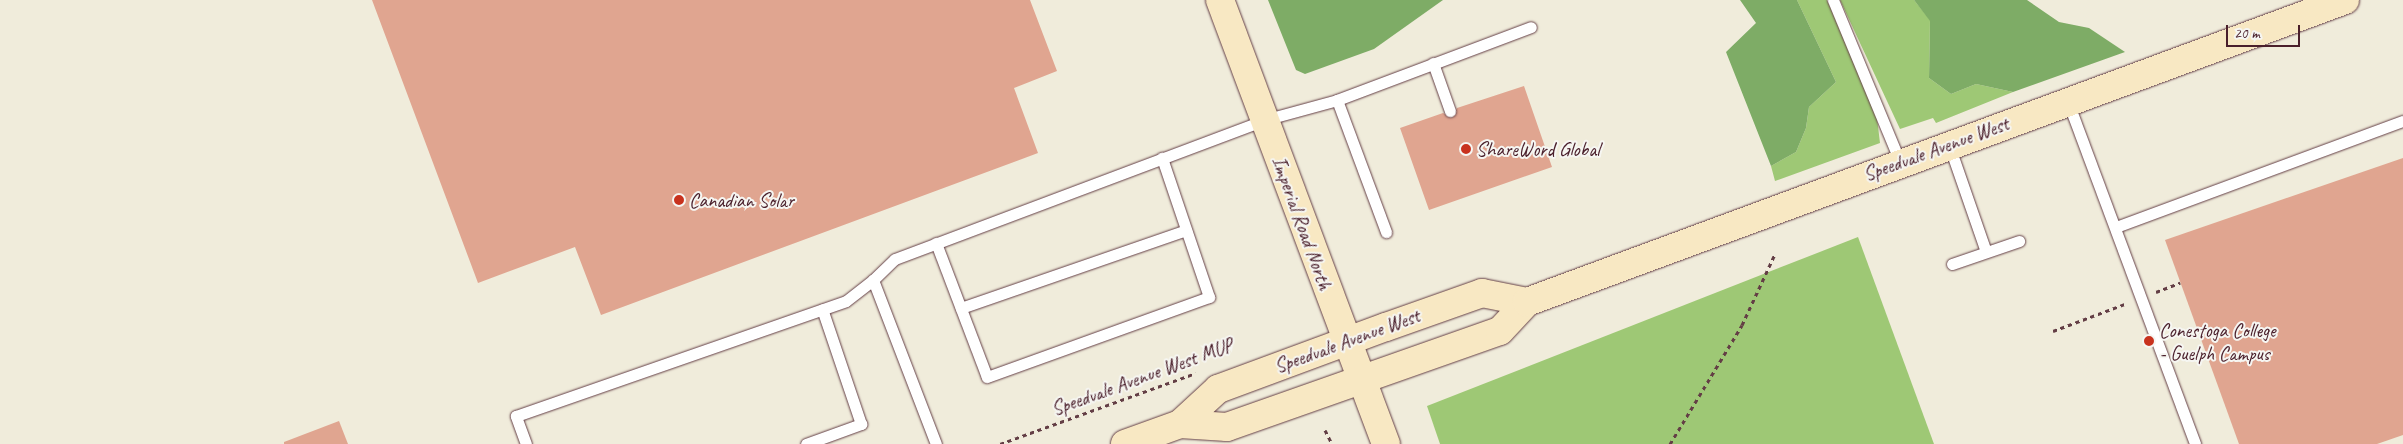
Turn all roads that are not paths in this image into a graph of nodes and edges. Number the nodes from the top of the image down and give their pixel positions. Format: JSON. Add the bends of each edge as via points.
{"nodes":[{"id":1,"x":1220,"y":0,"type":"edge"},
{"id":2,"x":1833,"y":0,"type":"edge"},
{"id":3,"x":2345,"y":0,"type":"edge"},
{"id":4,"x":1531,"y":27,"type":"dead end"},
{"id":5,"x":1433,"y":63,"type":"junction"},
{"id":6,"x":1337,"y":100,"type":"junction"},
{"id":7,"x":2068,"y":101,"type":"junction"},
{"id":8,"x":1450,"y":111,"type":"dead end"},
{"id":9,"x":1264,"y":120,"type":"junction"},
{"id":10,"x":2403,"y":121,"type":"edge"},
{"id":11,"x":1949,"y":144,"type":"junction"},
{"id":12,"x":1162,"y":158,"type":"junction"},
{"id":13,"x":1900,"y":162,"type":"junction"},
{"id":14,"x":2116,"y":227,"type":"junction"},
{"id":15,"x":1186,"y":230,"type":"junction"},
{"id":16,"x":1386,"y":232,"type":"dead end"},
{"id":17,"x":2019,"y":241,"type":"dead end"},
{"id":18,"x":936,"y":244,"type":"junction"},
{"id":19,"x":1986,"y":252,"type":"junction"},
{"id":20,"x":1952,"y":264,"type":"dead end"},
{"id":21,"x":873,"y":280,"type":"junction"},
{"id":22,"x":1527,"y":302,"type":"junction"},
{"id":23,"x":961,"y":308,"type":"junction"},
{"id":24,"x":822,"y":309,"type":"junction"},
{"id":25,"x":1346,"y":341,"type":"junction"},
{"id":26,"x":1361,"y":381,"type":"junction"},
{"id":27,"x":1180,"y":424,"type":"junction"},
{"id":28,"x":526,"y":444,"type":"edge"},
{"id":29,"x":806,"y":444,"type":"edge"},
{"id":30,"x":936,"y":444,"type":"edge"},
{"id":31,"x":1125,"y":444,"type":"edge"},
{"id":32,"x":1386,"y":444,"type":"edge"},
{"id":33,"x":2196,"y":444,"type":"edge"}],
"edges":[{"from":1,"to":9,"type":"main road","name":"Imperial Road North"},
{"from":2,"to":13,"type":"lane"},
{"from":3,"to":7,"type":"main road","name":"Speedvale Avenue West"},
{"from":4,"to":5,"type":"lane"},
{"from":5,"to":6,"type":"lane"},
{"from":5,"to":8,"type":"lane"},
{"from":6,"to":9,"type":"lane"},
{"from":6,"to":16,"type":"lane"},
{"from":7,"to":11,"type":"main road","name":"Speedvale Avenue West"},
{"from":7,"to":14,"type":"lane"},
{"from":9,"to":12,"type":"lane"},
{"from":9,"to":25,"type":"main road","name":"Imperial Road North"},
{"from":10,"to":14,"type":"lane"},
{"from":11,"to":13,"type":"main road","name":"Speedvale Avenue West"},
{"from":11,"to":19,"type":"lane"},
{"from":12,"to":15,"type":"lane"},
{"from":12,"to":18,"type":"lane"},
{"from":13,"to":22,"type":"main road","name":"Speedvale Avenue West"},
{"from":14,"to":33,"type":"lane"},
{"from":15,"to":23,"type":"lane"},
{"from":15,"to":23,"type":"lane","via":[[1209,297],[987,377]]},
{"from":17,"to":19,"type":"lane"},
{"from":18,"to":21,"type":"lane","via":[[895,259]]},
{"from":18,"to":23,"type":"lane"},
{"from":19,"to":20,"type":"lane"},
{"from":21,"to":24,"type":"lane","via":[[846,301]]},
{"from":21,"to":30,"type":"lane"},
{"from":22,"to":25,"type":"main road","name":"Speedvale Avenue West","via":[[1482,293]]},
{"from":22,"to":26,"type":"main road","name":"Speedvale Avenue West","via":[[1500,331]]},
{"from":24,"to":28,"type":"lane","via":[[516,416]]},
{"from":24,"to":29,"type":"lane","via":[[861,424]]},
{"from":25,"to":26,"type":"main road","name":"Imperial Road North"},
{"from":25,"to":27,"type":"main road","name":"Speedvale Avenue West","via":[[1218,389]]},
{"from":26,"to":27,"type":"main road","name":"Speedvale Avenue West","via":[[1227,427]]},
{"from":26,"to":32,"type":"main road","name":"Imperial Road North"},
{"from":27,"to":31,"type":"main road","name":"Speedvale Avenue West"}]}
